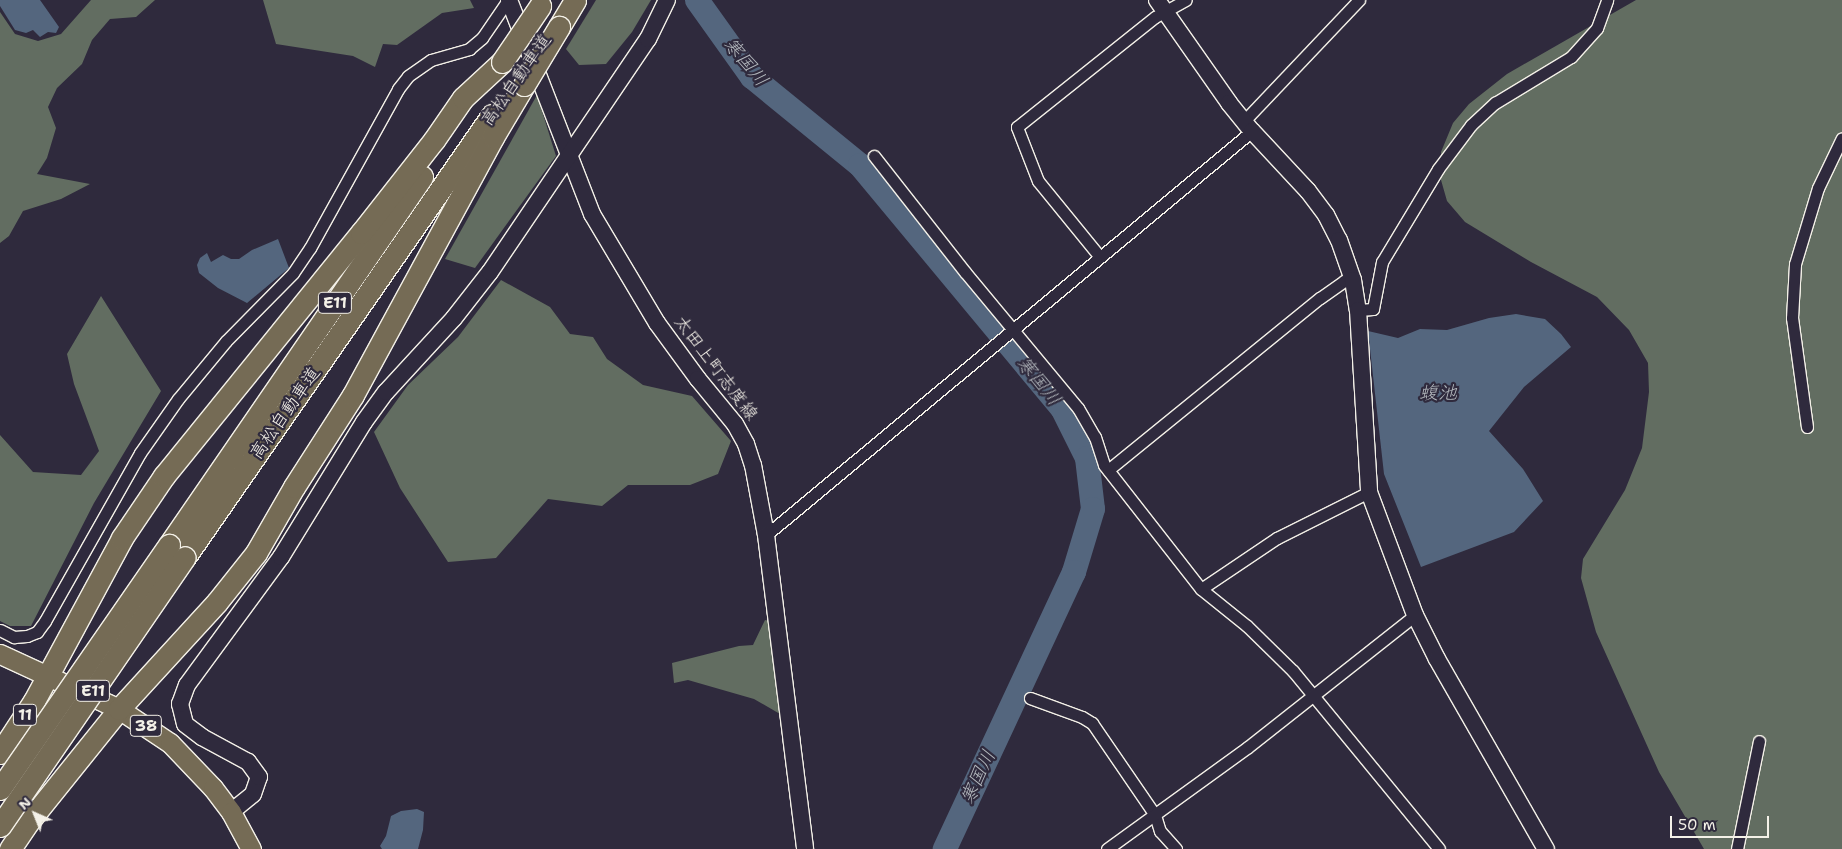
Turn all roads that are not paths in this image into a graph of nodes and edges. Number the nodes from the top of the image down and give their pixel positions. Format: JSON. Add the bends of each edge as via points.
{"nodes":[{"id":1,"x":509,"y":0,"type":"edge"},
{"id":2,"x":573,"y":0,"type":"edge"},
{"id":3,"x":667,"y":0,"type":"edge"},
{"id":4,"x":1186,"y":0,"type":"edge"},
{"id":5,"x":1358,"y":0,"type":"edge"},
{"id":6,"x":1607,"y":0,"type":"edge"},
{"id":7,"x":542,"y":3,"type":"edge"},
{"id":8,"x":1160,"y":5,"type":"edge"},
{"id":9,"x":502,"y":62,"type":"junction"},
{"id":10,"x":521,"y":82,"type":"junction"},
{"id":11,"x":1248,"y":126,"type":"junction"},
{"id":12,"x":1842,"y":138,"type":"edge"},
{"id":13,"x":570,"y":155,"type":"junction"},
{"id":14,"x":874,"y":156,"type":"dead end"},
{"id":15,"x":1100,"y":257,"type":"junction"},
{"id":16,"x":1353,"y":280,"type":"junction"},
{"id":17,"x":1358,"y":310,"type":"junction"},
{"id":18,"x":1012,"y":330,"type":"junction"},
{"id":19,"x":1807,"y":427,"type":"dead end"},
{"id":20,"x":1108,"y":470,"type":"junction"},
{"id":21,"x":1369,"y":492,"type":"junction"},
{"id":22,"x":766,"y":535,"type":"junction"},
{"id":23,"x":177,"y":551,"type":"junction"},
{"id":24,"x":1201,"y":589,"type":"junction"},
{"id":25,"x":1415,"y":615,"type":"junction"},
{"id":26,"x":0,"y":630,"type":"edge"},
{"id":27,"x":0,"y":654,"type":"edge"},
{"id":28,"x":48,"y":676,"type":"junction"},
{"id":29,"x":1314,"y":695,"type":"junction"},
{"id":30,"x":1030,"y":698,"type":"dead end"},
{"id":31,"x":119,"y":709,"type":"junction"},
{"id":32,"x":1759,"y":742,"type":"dead end"},
{"id":33,"x":0,"y":753,"type":"edge"},
{"id":34,"x":0,"y":790,"type":"edge"},
{"id":35,"x":230,"y":812,"type":"junction"},
{"id":36,"x":1154,"y":815,"type":"junction"},
{"id":37,"x":0,"y":826,"type":"edge"},
{"id":38,"x":10,"y":849,"type":"edge"},
{"id":39,"x":251,"y":849,"type":"edge"},
{"id":40,"x":805,"y":849,"type":"edge"},
{"id":41,"x":1107,"y":849,"type":"edge"},
{"id":42,"x":1176,"y":849,"type":"edge"},
{"id":43,"x":1439,"y":849,"type":"edge"},
{"id":44,"x":1546,"y":849,"type":"edge"},
{"id":45,"x":1737,"y":849,"type":"edge"}],
"edges":[{"from":1,"to":13,"type":"street","name":"太田上町志度線"},
{"from":1,"to":26,"type":"street","via":[[482,38],[469,49],[431,60],[408,76],[293,273],[226,341],[178,399],[140,453],[45,622],[37,632],[27,636],[14,637]]},
{"from":2,"to":10,"type":"highway","name":"高松自動車道","number":"E11"},
{"from":3,"to":13,"type":"street","via":[[648,39]]},
{"from":4,"to":8,"type":"street"},
{"from":5,"to":11,"type":"street"},
{"from":6,"to":17,"type":"street","via":[[1597,28],[1571,57],[1495,103],[1471,125],[1438,169],[1382,262],[1373,309]]},
{"from":7,"to":9,"type":"highway","name":"高松自動車道","number":"E11","bridge":true},
{"from":8,"to":11,"type":"street"},
{"from":8,"to":15,"type":"street","via":[[1017,127],[1038,181]]},
{"from":9,"to":23,"type":"highway","name":"高松自動車道","number":"E11"},
{"from":9,"to":28,"type":"highway","via":[[463,98],[361,233],[164,476],[122,538]]},
{"from":10,"to":23,"type":"highway","name":"高松自動車道","number":"E11"},
{"from":10,"to":31,"type":"highway","via":[[353,395],[256,552],[218,602]]},
{"from":11,"to":15,"type":"street"},
{"from":11,"to":16,"type":"street","via":[[1326,215]]},
{"from":12,"to":19,"type":"street","via":[[1818,188],[1795,264],[1792,318]]},
{"from":13,"to":22,"type":"street","name":"太田上町志度線","via":[[592,214],[618,260],[657,322],[735,424],[746,444]]},
{"from":13,"to":35,"type":"street","via":[[490,272],[364,422],[281,557],[187,685],[180,704],[185,724],[248,762],[259,777],[253,794]]},
{"from":14,"to":18,"type":"street"},
{"from":15,"to":18,"type":"street"},
{"from":16,"to":17,"type":"street"},
{"from":16,"to":20,"type":"street","via":[[1344,281],[1320,298]]},
{"from":17,"to":21,"type":"street"},
{"from":18,"to":20,"type":"street","via":[[1078,408],[1095,437]]},
{"from":18,"to":22,"type":"street"},
{"from":20,"to":24,"type":"street"},
{"from":21,"to":24,"type":"street","via":[[1277,538]]},
{"from":21,"to":25,"type":"street"},
{"from":22,"to":40,"type":"street","name":"太田上町志度線"},
{"from":23,"to":34,"type":"highway","name":"高松自動車道","number":"E11","bridge":true},
{"from":23,"to":37,"type":"highway","name":"高松自動車道","number":"E11","bridge":true},
{"from":24,"to":29,"type":"street","via":[[1247,626]]},
{"from":25,"to":29,"type":"street"},
{"from":25,"to":44,"type":"street"},
{"from":27,"to":28,"type":"main road","number":"38"},
{"from":28,"to":31,"type":"main road","number":"38"},
{"from":28,"to":33,"type":"highway","number":"11"},
{"from":29,"to":36,"type":"street"},
{"from":29,"to":43,"type":"street"},
{"from":30,"to":36,"type":"street","via":[[1092,723]]},
{"from":31,"to":35,"type":"main road","number":"38","via":[[150,728],[186,758]]},
{"from":31,"to":38,"type":"highway"},
{"from":32,"to":45,"type":"street"},
{"from":35,"to":39,"type":"main road","number":"38"},
{"from":36,"to":41,"type":"street"},
{"from":36,"to":42,"type":"street","via":[[1160,831]]}]}
